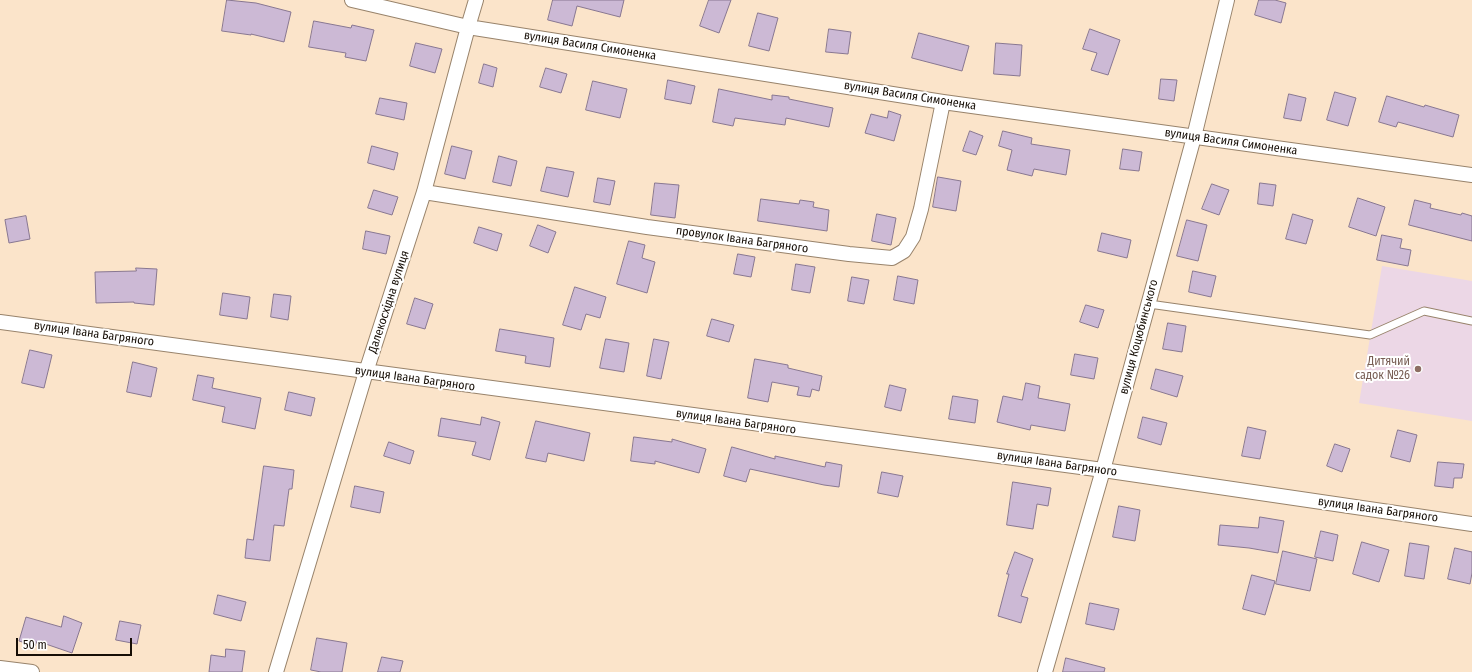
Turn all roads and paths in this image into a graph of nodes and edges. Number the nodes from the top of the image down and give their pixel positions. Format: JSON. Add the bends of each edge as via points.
{"nodes":[{"id":1,"x":352,"y":0,"type":"edge"},
{"id":2,"x":476,"y":0,"type":"edge"},
{"id":3,"x":1227,"y":0,"type":"edge"},
{"id":4,"x":468,"y":27,"type":"junction"},
{"id":5,"x":943,"y":102,"type":"junction"},
{"id":6,"x":1194,"y":137,"type":"junction"},
{"id":7,"x":1472,"y":175,"type":"edge"},
{"id":8,"x":424,"y":192,"type":"junction"},
{"id":9,"x":1148,"y":304,"type":"junction"},
{"id":10,"x":1472,"y":321,"type":"edge"},
{"id":11,"x":0,"y":322,"type":"edge"},
{"id":12,"x":366,"y":372,"type":"junction"},
{"id":13,"x":1103,"y":470,"type":"junction"},
{"id":14,"x":1472,"y":524,"type":"edge"},
{"id":15,"x":0,"y":668,"type":"edge"},
{"id":16,"x":29,"y":672,"type":"edge"},
{"id":17,"x":276,"y":672,"type":"edge"},
{"id":18,"x":1045,"y":672,"type":"edge"}],
"edges":[{"from":1,"to":4,"type":"street","name":"вулиця Василя Симоненка"},
{"from":2,"to":4,"type":"street","name":"Далекосхідна вулиця"},
{"from":3,"to":6,"type":"street","name":"вулиця Коцюбинського"},
{"from":4,"to":5,"type":"street","name":"вулиця Василя Симоненка"},
{"from":4,"to":8,"type":"street","name":"Далекосхідна вулиця"},
{"from":5,"to":6,"type":"street","name":"вулиця Василя Симоненка"},
{"from":5,"to":8,"type":"street","name":"провулок Івана Багряного","via":[[913,237],[904,251],[892,258],[647,227]]},
{"from":6,"to":7,"type":"street","name":"вулиця Василя Симоненка"},
{"from":6,"to":9,"type":"street","name":"вулиця Коцюбинського"},
{"from":8,"to":12,"type":"street","name":"Далекосхідна вулиця"},
{"from":9,"to":10,"type":"lane","via":[[1370,335],[1424,311]]},
{"from":9,"to":13,"type":"street","name":"вулиця Коцюбинського"},
{"from":11,"to":12,"type":"street","name":"вулиця Івана Багряного"},
{"from":12,"to":13,"type":"street","name":"вулиця Івана Багряного"},
{"from":12,"to":17,"type":"street","name":"Далекосхідна вулиця"},
{"from":13,"to":14,"type":"street","name":"вулиця Івана Багряного"},
{"from":13,"to":18,"type":"street","name":"вулиця Коцюбинського"},
{"from":15,"to":16,"type":"street"}]}
